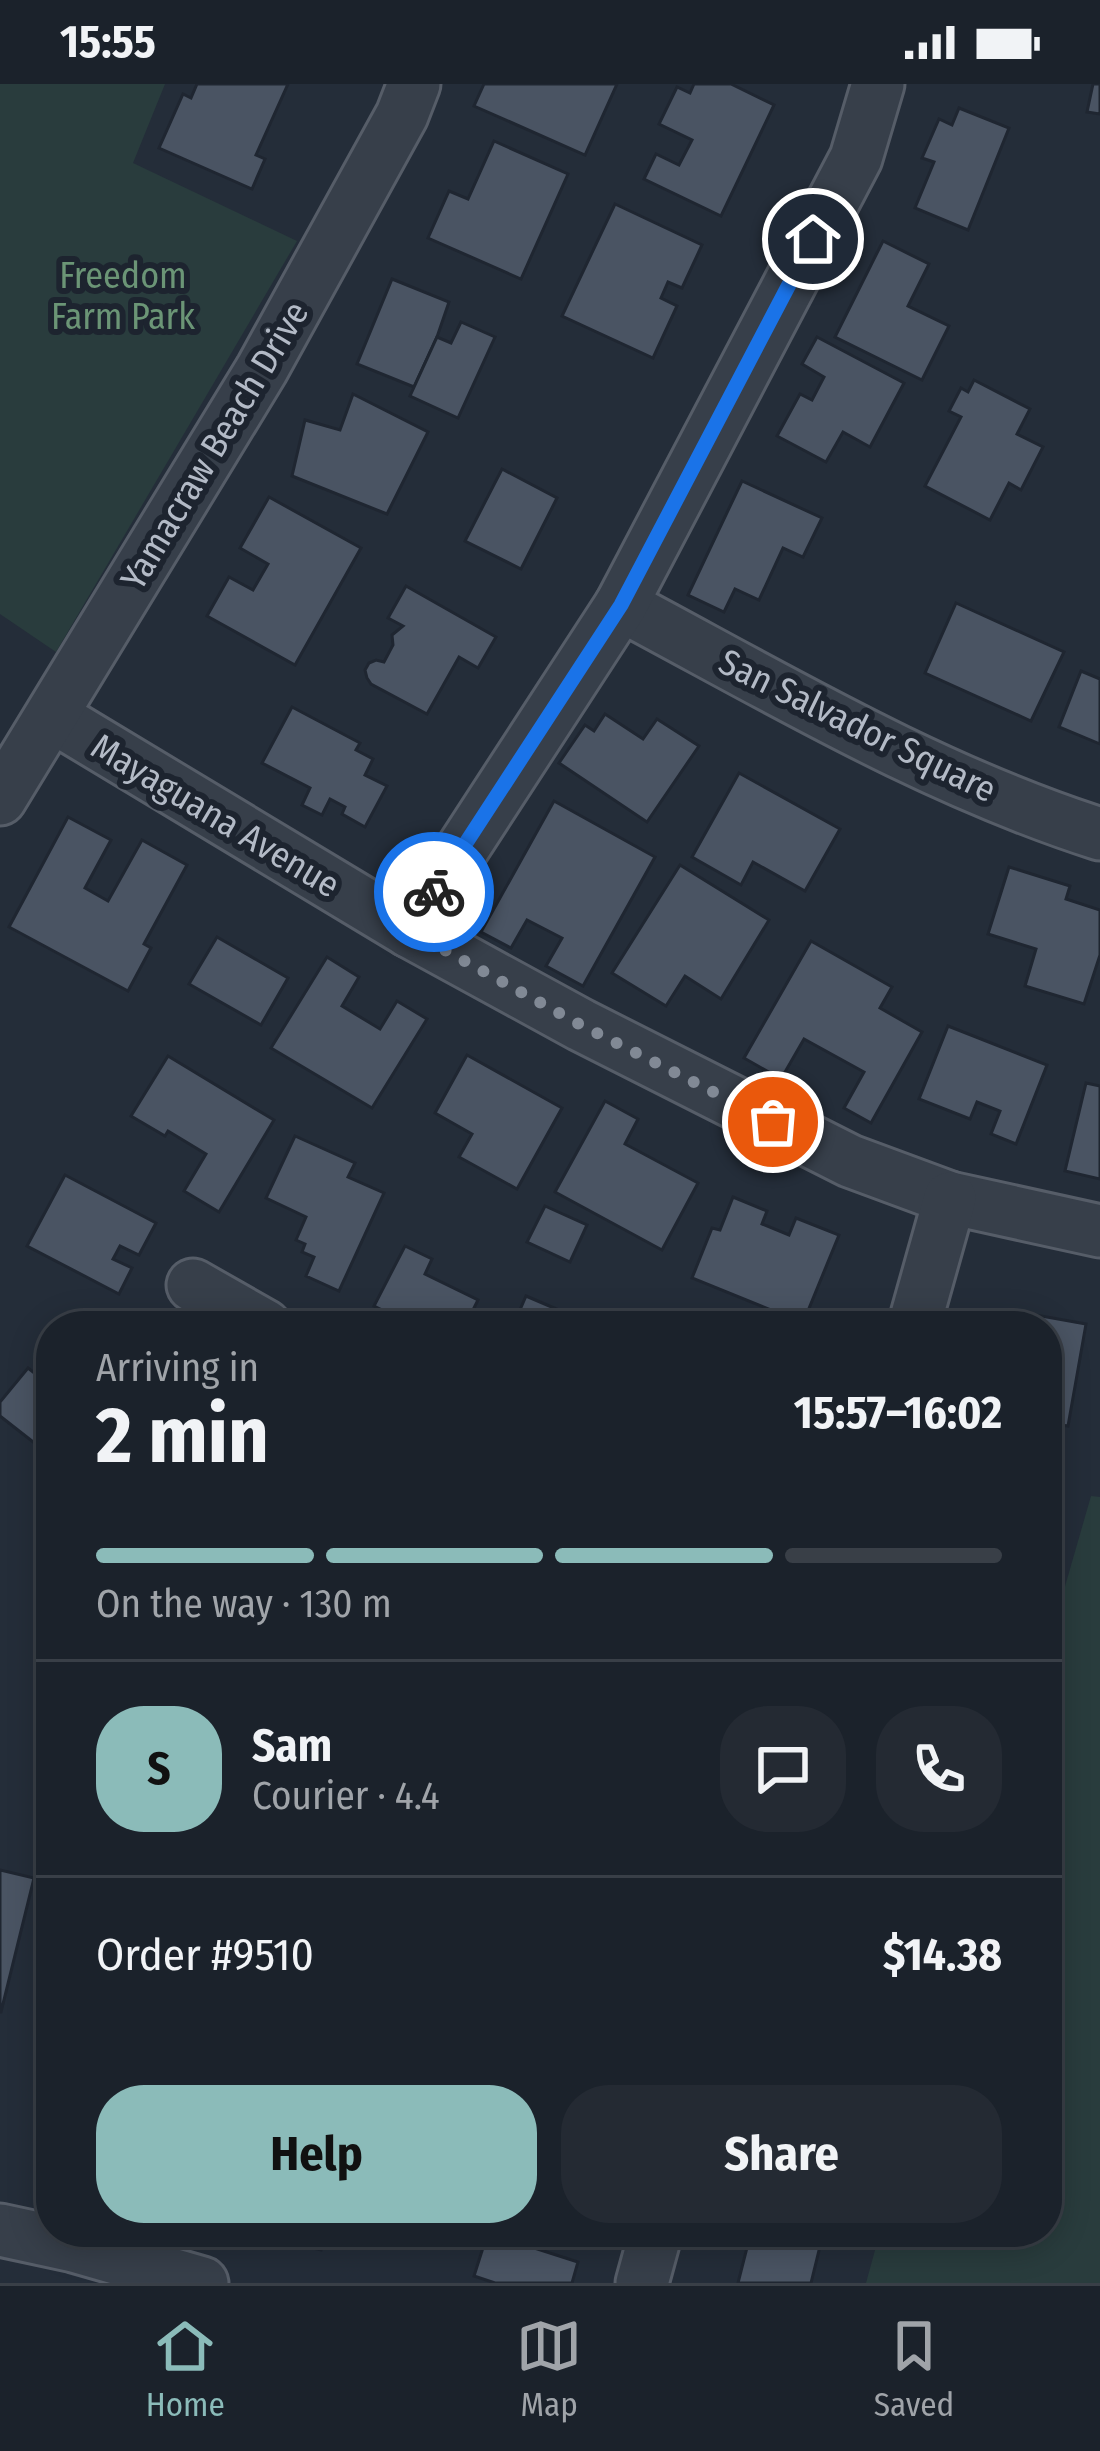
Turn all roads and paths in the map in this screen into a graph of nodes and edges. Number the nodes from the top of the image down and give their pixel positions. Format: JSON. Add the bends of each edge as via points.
{"nodes":[{"id":1,"x":414,"y":84,"type":"edge"},
{"id":2,"x":878,"y":84,"type":"edge"},
{"id":3,"x":621,"y":605,"type":"junction"},
{"id":4,"x":52,"y":716,"type":"junction"},
{"id":5,"x":0,"y":799,"type":"edge"},
{"id":6,"x":1100,"y":834,"type":"edge"},
{"id":7,"x":410,"y":931,"type":"junction"},
{"id":8,"x":950,"y":1198,"type":"junction"},
{"id":9,"x":1100,"y":1231,"type":"edge"},
{"id":10,"x":193,"y":1286,"type":"dead end"},
{"id":11,"x":238,"y":1311,"type":"edge"},
{"id":12,"x":918,"y":1311,"type":"edge"},
{"id":13,"x":0,"y":2230,"type":"edge"},
{"id":14,"x":36,"y":2238,"type":"edge"},
{"id":15,"x":77,"y":2247,"type":"edge"},
{"id":16,"x":652,"y":2247,"type":"edge"},
{"id":17,"x":202,"y":2283,"type":"edge"},
{"id":18,"x":642,"y":2283,"type":"edge"}],
"edges":[{"from":1,"to":4,"type":"street","name":"Yamacraw Beach Drive","via":[[262,369]]},
{"from":2,"to":3,"type":"street","via":[[856,158]]},
{"from":3,"to":6,"type":"street","name":"San Salvador Square","via":[[877,742]]},
{"from":3,"to":7,"type":"street"},
{"from":4,"to":5,"type":"street","name":"Yamacraw Beach Drive"},
{"from":4,"to":7,"type":"street","name":"Mayaguana Avenue"},
{"from":7,"to":8,"type":"street","name":"Mayaguana Avenue","via":[[850,1161]]},
{"from":8,"to":9,"type":"street","name":"Mayaguana Avenue"},
{"from":8,"to":12,"type":"street"},
{"from":10,"to":11,"type":"street"},
{"from":13,"to":14,"type":"street"},
{"from":15,"to":17,"type":"street"},
{"from":16,"to":18,"type":"street"}]}
